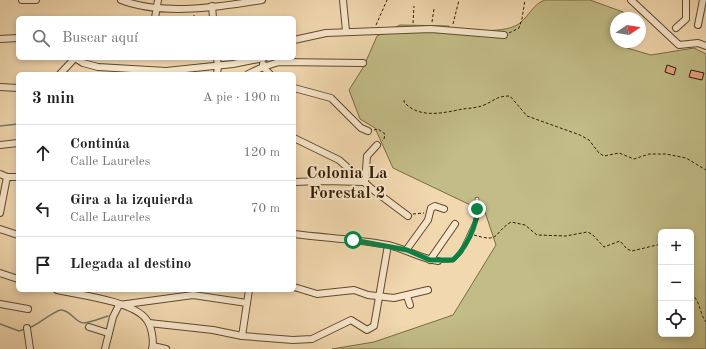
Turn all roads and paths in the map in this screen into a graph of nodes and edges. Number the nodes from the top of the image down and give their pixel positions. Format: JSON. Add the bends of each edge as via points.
{"nodes":[{"id":1,"x":22,"y":0,"type":"edge"},
{"id":2,"x":36,"y":0,"type":"edge"},
{"id":3,"x":121,"y":0,"type":"edge"},
{"id":4,"x":158,"y":0,"type":"edge"},
{"id":5,"x":262,"y":0,"type":"edge"},
{"id":6,"x":343,"y":0,"type":"edge"},
{"id":7,"x":387,"y":0,"type":"edge"},
{"id":8,"x":459,"y":0,"type":"edge"},
{"id":9,"x":525,"y":0,"type":"edge"},
{"id":10,"x":631,"y":0,"type":"edge"},
{"id":11,"x":686,"y":0,"type":"edge"},
{"id":12,"x":703,"y":0,"type":"edge"},
{"id":13,"x":235,"y":2,"type":"edge"},
{"id":14,"x":212,"y":6,"type":"junction"},
{"id":15,"x":414,"y":6,"type":"dead end"},
{"id":16,"x":157,"y":8,"type":"junction"},
{"id":17,"x":434,"y":9,"type":"dead end"},
{"id":18,"x":155,"y":16,"type":"edge"},
{"id":19,"x":213,"y":16,"type":"edge"},
{"id":20,"x":698,"y":25,"type":"dead end"},
{"id":21,"x":676,"y":28,"type":"dead end"},
{"id":22,"x":431,"y":29,"type":"junction"},
{"id":23,"x":413,"y":30,"type":"junction"},
{"id":24,"x":346,"y":31,"type":"junction"},
{"id":25,"x":374,"y":31,"type":"junction"},
{"id":26,"x":451,"y":31,"type":"junction"},
{"id":27,"x":504,"y":35,"type":"joint"},
{"id":28,"x":16,"y":38,"type":"edge"},
{"id":29,"x":0,"y":39,"type":"edge"},
{"id":30,"x":296,"y":40,"type":"edge"},
{"id":31,"x":706,"y":46,"type":"edge"},
{"id":32,"x":73,"y":60,"type":"edge"},
{"id":33,"x":78,"y":60,"type":"edge"},
{"id":34,"x":217,"y":60,"type":"edge"},
{"id":35,"x":252,"y":60,"type":"edge"},
{"id":36,"x":263,"y":60,"type":"edge"},
{"id":37,"x":363,"y":63,"type":"dead end"},
{"id":38,"x":218,"y":66,"type":"junction"},
{"id":39,"x":264,"y":67,"type":"junction"},
{"id":40,"x":62,"y":72,"type":"edge"},
{"id":41,"x":217,"y":72,"type":"edge"},
{"id":42,"x":253,"y":72,"type":"edge"},
{"id":43,"x":268,"y":72,"type":"edge"},
{"id":44,"x":0,"y":87,"type":"edge"},
{"id":45,"x":16,"y":88,"type":"edge"},
{"id":46,"x":296,"y":89,"type":"edge"},
{"id":47,"x":404,"y":100,"type":"dead end"},
{"id":48,"x":368,"y":131,"type":"joint"},
{"id":49,"x":296,"y":139,"type":"edge"},
{"id":50,"x":16,"y":143,"type":"edge"},
{"id":51,"x":0,"y":145,"type":"edge"},
{"id":52,"x":377,"y":145,"type":"joint"},
{"id":53,"x":706,"y":170,"type":"edge"},
{"id":54,"x":0,"y":174,"type":"edge"},
{"id":55,"x":7,"y":177,"type":"junction"},
{"id":56,"x":16,"y":177,"type":"edge"},
{"id":57,"x":296,"y":182,"type":"edge"},
{"id":58,"x":365,"y":182,"type":"junction"},
{"id":59,"x":477,"y":199,"type":"dead end"},
{"id":60,"x":431,"y":209,"type":"junction"},
{"id":61,"x":444,"y":209,"type":"dead end"},
{"id":62,"x":0,"y":213,"type":"edge"},
{"id":63,"x":410,"y":215,"type":"joint"},
{"id":64,"x":455,"y":224,"type":"dead end"},
{"id":65,"x":0,"y":229,"type":"edge"},
{"id":66,"x":16,"y":234,"type":"edge"},
{"id":67,"x":296,"y":234,"type":"edge"},
{"id":68,"x":470,"y":234,"type":"junction"},
{"id":69,"x":388,"y":245,"type":"junction"},
{"id":70,"x":658,"y":245,"type":"edge"},
{"id":71,"x":407,"y":250,"type":"junction"},
{"id":72,"x":430,"y":260,"type":"junction"},
{"id":73,"x":438,"y":261,"type":"joint"},
{"id":74,"x":0,"y":273,"type":"edge"},
{"id":75,"x":16,"y":278,"type":"edge"},
{"id":76,"x":296,"y":288,"type":"edge"},
{"id":77,"x":428,"y":290,"type":"dead end"},
{"id":78,"x":66,"y":292,"type":"edge"},
{"id":79,"x":249,"y":292,"type":"edge"},
{"id":80,"x":380,"y":295,"type":"junction"},
{"id":81,"x":407,"y":296,"type":"junction"},
{"id":82,"x":694,"y":297,"type":"edge"},
{"id":83,"x":247,"y":303,"type":"junction"},
{"id":84,"x":0,"y":304,"type":"edge"},
{"id":85,"x":119,"y":304,"type":"junction"},
{"id":86,"x":410,"y":305,"type":"dead end"},
{"id":87,"x":28,"y":309,"type":"dead end"},
{"id":88,"x":706,"y":322,"type":"edge"},
{"id":89,"x":149,"y":323,"type":"junction"},
{"id":90,"x":89,"y":327,"type":"dead end"},
{"id":91,"x":27,"y":328,"type":"dead end"},
{"id":92,"x":108,"y":333,"type":"junction"},
{"id":93,"x":242,"y":336,"type":"junction"},
{"id":94,"x":153,"y":347,"type":"edge"},
{"id":95,"x":30,"y":349,"type":"edge"},
{"id":96,"x":105,"y":349,"type":"edge"},
{"id":97,"x":166,"y":349,"type":"edge"}],
"edges":[{"from":1,"to":2,"type":"street"},
{"from":3,"to":16,"type":"street"},
{"from":4,"to":16,"type":"street"},
{"from":5,"to":13,"type":"street"},
{"from":6,"to":24,"type":"street"},
{"from":7,"to":25,"type":"path"},
{"from":8,"to":26,"type":"path"},
{"from":9,"to":27,"type":"path","via":[[519,28]]},
{"from":10,"to":31,"type":"street","via":[[679,45],[698,43]]},
{"from":11,"to":21,"type":"street","via":[[686,19]]},
{"from":12,"to":20,"type":"street"},
{"from":13,"to":14,"type":"street"},
{"from":14,"to":16,"type":"street"},
{"from":14,"to":19,"type":"street"},
{"from":15,"to":23,"type":"path"},
{"from":16,"to":18,"type":"street"},
{"from":17,"to":22,"type":"path"},
{"from":22,"to":23,"type":"street"},
{"from":22,"to":26,"type":"street"},
{"from":23,"to":25,"type":"street"},
{"from":24,"to":25,"type":"street"},
{"from":24,"to":30,"type":"street"},
{"from":26,"to":27,"type":"street"},
{"from":28,"to":29,"type":"street"},
{"from":32,"to":40,"type":"street"},
{"from":33,"to":38,"type":"street","via":[[98,67],[166,71]]},
{"from":34,"to":38,"type":"street"},
{"from":35,"to":38,"type":"street"},
{"from":36,"to":39,"type":"street"},
{"from":37,"to":39,"type":"street","via":[[279,62]]},
{"from":38,"to":41,"type":"street"},
{"from":39,"to":42,"type":"street"},
{"from":39,"to":43,"type":"street"},
{"from":44,"to":45,"type":"street"},
{"from":46,"to":48,"type":"street","via":[[331,98],[361,128]]},
{"from":47,"to":53,"type":"path","via":[[408,107],[422,113],[444,114],[485,105],[499,96],[510,96],[527,116],[580,135],[589,140],[604,156],[619,153],[634,159],[649,154],[666,154],[686,158]]},
{"from":48,"to":52,"type":"path","via":[[378,129],[385,134],[384,139]]},
{"from":49,"to":58,"type":"street","via":[[339,160]]},
{"from":50,"to":51,"type":"street"},
{"from":52,"to":58,"type":"street","via":[[367,156]]},
{"from":54,"to":55,"type":"street"},
{"from":55,"to":56,"type":"street"},
{"from":55,"to":62,"type":"street"},
{"from":57,"to":58,"type":"street"},
{"from":58,"to":63,"type":"street"},
{"from":59,"to":68,"type":"lane","via":[[477,218]]},
{"from":60,"to":61,"type":"street"},
{"from":60,"to":63,"type":"path"},
{"from":60,"to":71,"type":"street","via":[[425,225]]},
{"from":64,"to":72,"type":"street"},
{"from":65,"to":66,"type":"street"},
{"from":67,"to":69,"type":"street"},
{"from":68,"to":70,"type":"path","via":[[494,238],[511,222],[521,223],[537,235],[566,236],[587,232],[604,247],[620,242],[632,251]]},
{"from":68,"to":73,"type":"lane","via":[[461,252],[453,260]]},
{"from":69,"to":71,"type":"street"},
{"from":69,"to":80,"type":"street"},
{"from":71,"to":72,"type":"street"},
{"from":72,"to":73,"type":"street"},
{"from":74,"to":75,"type":"street"},
{"from":76,"to":80,"type":"street","via":[[317,294],[349,290]]},
{"from":77,"to":81,"type":"street"},
{"from":78,"to":85,"type":"street"},
{"from":79,"to":83,"type":"street"},
{"from":80,"to":81,"type":"street","via":[[394,298]]},
{"from":80,"to":93,"type":"street","via":[[374,326],[367,330],[351,320],[307,340]]},
{"from":81,"to":86,"type":"street"},
{"from":82,"to":88,"type":"path","via":[[699,302],[702,317]]},
{"from":83,"to":85,"type":"street","via":[[193,295]]},
{"from":83,"to":93,"type":"street"},
{"from":84,"to":87,"type":"street"},
{"from":85,"to":89,"type":"street","via":[[134,310]]},
{"from":85,"to":92,"type":"street"},
{"from":89,"to":93,"type":"street"},
{"from":89,"to":94,"type":"street"},
{"from":90,"to":92,"type":"street"},
{"from":91,"to":95,"type":"street"},
{"from":92,"to":96,"type":"street"},
{"from":94,"to":97,"type":"street"}]}
